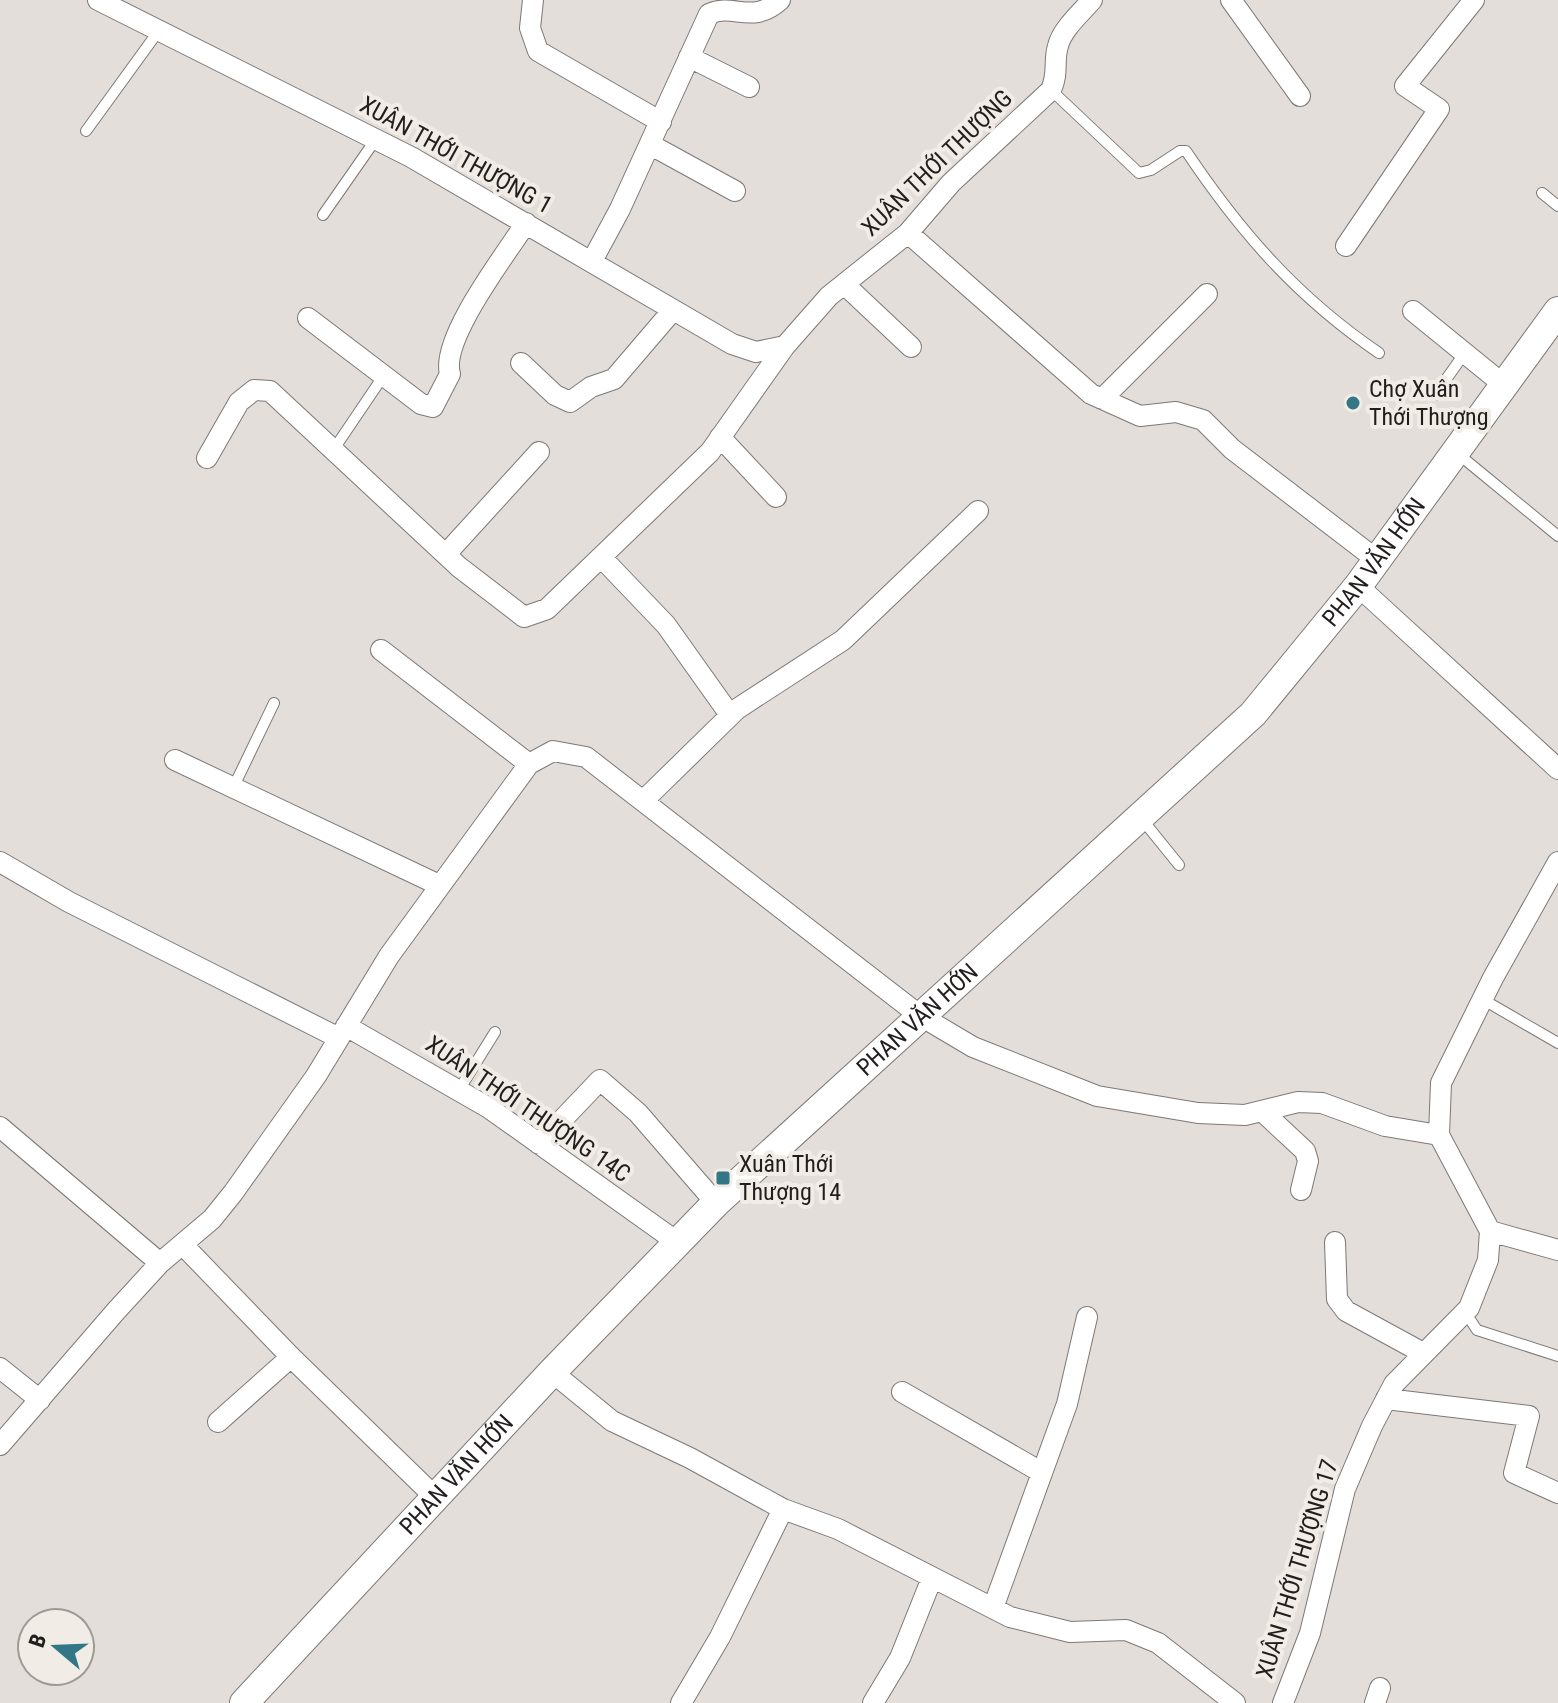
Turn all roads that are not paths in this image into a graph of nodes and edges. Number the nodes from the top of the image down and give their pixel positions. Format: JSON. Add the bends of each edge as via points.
{"nodes":[{"id":1,"x":98,"y":0,"type":"edge"},
{"id":2,"x":533,"y":0,"type":"edge"},
{"id":3,"x":780,"y":0,"type":"edge"},
{"id":4,"x":1092,"y":0,"type":"edge"},
{"id":5,"x":1231,"y":0,"type":"edge"},
{"id":6,"x":1474,"y":0,"type":"edge"},
{"id":7,"x":160,"y":29,"type":"junction"},
{"id":8,"x":689,"y":57,"type":"junction"},
{"id":9,"x":749,"y":87,"type":"dead end"},
{"id":10,"x":1051,"y":90,"type":"junction"},
{"id":11,"x":1300,"y":96,"type":"dead end"},
{"id":12,"x":661,"y":122,"type":"junction"},
{"id":13,"x":86,"y":131,"type":"dead end"},
{"id":14,"x":376,"y":139,"type":"junction"},
{"id":15,"x":651,"y":145,"type":"junction"},
{"id":16,"x":735,"y":191,"type":"dead end"},
{"id":17,"x":1542,"y":193,"type":"dead end"},
{"id":18,"x":1558,"y":206,"type":"edge"},
{"id":19,"x":323,"y":215,"type":"dead end"},
{"id":20,"x":526,"y":223,"type":"junction"},
{"id":21,"x":908,"y":233,"type":"junction"},
{"id":22,"x":1346,"y":246,"type":"dead end"},
{"id":23,"x":592,"y":261,"type":"junction"},
{"id":24,"x":844,"y":284,"type":"junction"},
{"id":25,"x":1207,"y":294,"type":"dead end"},
{"id":26,"x":673,"y":310,"type":"junction"},
{"id":27,"x":1413,"y":311,"type":"dead end"},
{"id":28,"x":1558,"y":311,"type":"edge"},
{"id":29,"x":308,"y":318,"type":"dead end"},
{"id":30,"x":785,"y":346,"type":"junction"},
{"id":31,"x":911,"y":347,"type":"dead end"},
{"id":32,"x":1379,"y":353,"type":"dead end"},
{"id":33,"x":1464,"y":354,"type":"junction"},
{"id":34,"x":521,"y":363,"type":"dead end"},
{"id":35,"x":384,"y":375,"type":"junction"},
{"id":36,"x":1504,"y":385,"type":"junction"},
{"id":37,"x":1435,"y":395,"type":"dead end"},
{"id":38,"x":1102,"y":399,"type":"junction"},
{"id":39,"x":720,"y":437,"type":"junction"},
{"id":40,"x":334,"y":449,"type":"junction"},
{"id":41,"x":539,"y":452,"type":"dead end"},
{"id":42,"x":1456,"y":452,"type":"junction"},
{"id":43,"x":207,"y":458,"type":"dead end"},
{"id":44,"x":776,"y":497,"type":"dead end"},
{"id":45,"x":978,"y":511,"type":"dead end"},
{"id":46,"x":1558,"y":536,"type":"edge"},
{"id":47,"x":446,"y":554,"type":"junction"},
{"id":48,"x":601,"y":557,"type":"junction"},
{"id":49,"x":1377,"y":560,"type":"junction"},
{"id":50,"x":1358,"y":586,"type":"junction"},
{"id":51,"x":381,"y":650,"type":"dead end"},
{"id":52,"x":274,"y":703,"type":"dead end"},
{"id":53,"x":730,"y":715,"type":"junction"},
{"id":54,"x":175,"y":760,"type":"dead end"},
{"id":55,"x":529,"y":764,"type":"junction"},
{"id":56,"x":1558,"y":769,"type":"edge"},
{"id":57,"x":234,"y":786,"type":"junction"},
{"id":58,"x":644,"y":800,"type":"junction"},
{"id":59,"x":1140,"y":816,"type":"junction"},
{"id":60,"x":0,"y":862,"type":"edge"},
{"id":61,"x":1558,"y":862,"type":"edge"},
{"id":62,"x":1179,"y":865,"type":"dead end"},
{"id":63,"x":439,"y":885,"type":"junction"},
{"id":64,"x":1482,"y":999,"type":"junction"},
{"id":65,"x":919,"y":1015,"type":"junction"},
{"id":66,"x":342,"y":1032,"type":"junction"},
{"id":67,"x":495,"y":1032,"type":"dead end"},
{"id":68,"x":1558,"y":1043,"type":"edge"},
{"id":69,"x":459,"y":1090,"type":"junction"},
{"id":70,"x":1263,"y":1112,"type":"junction"},
{"id":71,"x":0,"y":1127,"type":"edge"},
{"id":72,"x":1439,"y":1135,"type":"junction"},
{"id":73,"x":539,"y":1144,"type":"junction"},
{"id":74,"x":1301,"y":1190,"type":"dead end"},
{"id":75,"x":716,"y":1203,"type":"junction"},
{"id":76,"x":1490,"y":1231,"type":"junction"},
{"id":77,"x":677,"y":1242,"type":"junction"},
{"id":78,"x":1335,"y":1242,"type":"dead end"},
{"id":79,"x":183,"y":1245,"type":"junction"},
{"id":80,"x":1558,"y":1250,"type":"edge"},
{"id":81,"x":160,"y":1263,"type":"junction"},
{"id":82,"x":1465,"y":1312,"type":"junction"},
{"id":83,"x":1087,"y":1317,"type":"dead end"},
{"id":84,"x":1423,"y":1353,"type":"junction"},
{"id":85,"x":1558,"y":1356,"type":"edge"},
{"id":86,"x":291,"y":1357,"type":"junction"},
{"id":87,"x":0,"y":1368,"type":"edge"},
{"id":88,"x":552,"y":1372,"type":"junction"},
{"id":89,"x":902,"y":1392,"type":"dead end"},
{"id":90,"x":1386,"y":1399,"type":"junction"},
{"id":91,"x":40,"y":1400,"type":"junction"},
{"id":92,"x":218,"y":1422,"type":"dead end"},
{"id":93,"x":0,"y":1445,"type":"edge"},
{"id":94,"x":1041,"y":1472,"type":"junction"},
{"id":95,"x":1558,"y":1493,"type":"edge"},
{"id":96,"x":436,"y":1498,"type":"junction"},
{"id":97,"x":783,"y":1509,"type":"junction"},
{"id":98,"x":932,"y":1578,"type":"junction"},
{"id":99,"x":993,"y":1608,"type":"junction"},
{"id":100,"x":244,"y":1703,"type":"edge"},
{"id":101,"x":681,"y":1703,"type":"edge"},
{"id":102,"x":873,"y":1703,"type":"edge"},
{"id":103,"x":1235,"y":1703,"type":"edge"},
{"id":104,"x":1283,"y":1703,"type":"edge"}],
"edges":[{"from":1,"to":7,"type":"street","name":"XUÂN THỚI THƯỢNG 1"},
{"from":2,"to":12,"type":"street","via":[[530,28],[538,51]]},
{"from":3,"to":8,"type":"street","via":[[750,15],[718,10],[709,14]]},
{"from":4,"to":10,"type":"street","name":"XUÂN THỚI THƯỢNG","via":[[1061,39]]},
{"from":5,"to":11,"type":"street"},
{"from":6,"to":22,"type":"street","via":[[1405,86],[1439,109]]},
{"from":7,"to":13,"type":"lane"},
{"from":7,"to":14,"type":"street","name":"XUÂN THỚI THƯỢNG 1"},
{"from":8,"to":9,"type":"street"},
{"from":8,"to":12,"type":"street"},
{"from":10,"to":21,"type":"street","name":"XUÂN THỚI THƯỢNG","via":[[951,183]]},
{"from":10,"to":32,"type":"lane","via":[[1139,173],[1186,151],[1262,253],[1302,295]]},
{"from":12,"to":15,"type":"street"},
{"from":14,"to":19,"type":"lane"},
{"from":14,"to":20,"type":"street","name":"XUÂN THỚI THƯỢNG 1"},
{"from":15,"to":16,"type":"street"},
{"from":15,"to":23,"type":"street"},
{"from":17,"to":18,"type":"lane"},
{"from":20,"to":23,"type":"street","name":"XUÂN THỚI THƯỢNG 1"},
{"from":20,"to":35,"type":"street","via":[[456,335],[447,364],[450,374],[437,403],[427,408]]},
{"from":21,"to":24,"type":"street","name":"XUÂN THỚI THƯỢNG"},
{"from":21,"to":38,"type":"street"},
{"from":23,"to":26,"type":"street","name":"XUÂN THỚI THƯỢNG 1"},
{"from":24,"to":30,"type":"street","name":"XUÂN THỚI THƯỢNG"},
{"from":24,"to":31,"type":"street"},
{"from":25,"to":38,"type":"street"},
{"from":26,"to":30,"type":"street","name":"XUÂN THỚI THƯỢNG 1","via":[[743,349],[767,352]]},
{"from":26,"to":34,"type":"street","via":[[614,379],[570,402]]},
{"from":27,"to":33,"type":"street"},
{"from":28,"to":36,"type":"main road","name":"PHAN VĂN HỚN"},
{"from":29,"to":35,"type":"street"},
{"from":30,"to":39,"type":"street","name":"XUÂN THỚI THƯỢNG"},
{"from":33,"to":36,"type":"street"},
{"from":33,"to":37,"type":"lane"},
{"from":35,"to":40,"type":"lane"},
{"from":36,"to":42,"type":"main road","name":"PHAN VĂN HỚN"},
{"from":38,"to":49,"type":"street","via":[[1140,416],[1176,412],[1203,420],[1232,449]]},
{"from":39,"to":44,"type":"street"},
{"from":39,"to":48,"type":"street","name":"XUÂN THỚI THƯỢNG"},
{"from":40,"to":43,"type":"street","via":[[270,391],[254,390],[239,402]]},
{"from":40,"to":47,"type":"street"},
{"from":41,"to":47,"type":"street"},
{"from":42,"to":46,"type":"lane"},
{"from":42,"to":49,"type":"main road","name":"PHAN VĂN HỚN"},
{"from":45,"to":53,"type":"street","via":[[843,640]]},
{"from":47,"to":48,"type":"street","name":"XUÂN THỚI THƯỢNG","via":[[524,617],[547,609]]},
{"from":48,"to":53,"type":"street","via":[[666,625]]},
{"from":49,"to":50,"type":"main road","name":"PHAN VĂN HỚN"},
{"from":50,"to":56,"type":"street"},
{"from":50,"to":59,"type":"main road","name":"PHAN VĂN HỚN","via":[[1253,714]]},
{"from":51,"to":55,"type":"street"},
{"from":52,"to":57,"type":"lane"},
{"from":53,"to":58,"type":"street"},
{"from":54,"to":57,"type":"street"},
{"from":55,"to":58,"type":"street","via":[[562,750],[586,757]]},
{"from":55,"to":63,"type":"street"},
{"from":57,"to":63,"type":"street"},
{"from":58,"to":65,"type":"street"},
{"from":59,"to":62,"type":"lane"},
{"from":59,"to":65,"type":"main road","name":"PHAN VĂN HỚN"},
{"from":60,"to":66,"type":"street","name":"XUÂN THỚI THƯỢNG 14C","via":[[69,902]]},
{"from":61,"to":64,"type":"street"},
{"from":63,"to":66,"type":"street"},
{"from":64,"to":68,"type":"lane"},
{"from":64,"to":72,"type":"street","via":[[1441,1083]]},
{"from":65,"to":70,"type":"street","via":[[973,1047],[1097,1096],[1198,1113]]},
{"from":65,"to":75,"type":"main road","name":"PHAN VĂN HỚN"},
{"from":66,"to":69,"type":"street","name":"XUÂN THỚI THƯỢNG 14C"},
{"from":66,"to":79,"type":"street","via":[[233,1193]]},
{"from":67,"to":69,"type":"lane"},
{"from":69,"to":73,"type":"street","name":"XUÂN THỚI THƯỢNG 14C"},
{"from":70,"to":72,"type":"street","via":[[1298,1102],[1322,1103],[1385,1126]]},
{"from":70,"to":74,"type":"street","via":[[1305,1151],[1308,1161]]},
{"from":71,"to":81,"type":"street"},
{"from":72,"to":76,"type":"street"},
{"from":73,"to":75,"type":"street","via":[[600,1080],[638,1113]]},
{"from":73,"to":77,"type":"street","name":"XUÂN THỚI THƯỢNG 14C"},
{"from":75,"to":77,"type":"main road","name":"PHAN VĂN HỚN"},
{"from":76,"to":80,"type":"street"},
{"from":76,"to":82,"type":"street","name":"XUÂN THỚI THƯỢNG 17","via":[[1488,1260]]},
{"from":77,"to":88,"type":"main road","name":"PHAN VĂN HỚN"},
{"from":78,"to":84,"type":"street","via":[[1337,1299],[1346,1311]]},
{"from":79,"to":81,"type":"street"},
{"from":79,"to":86,"type":"street"},
{"from":81,"to":91,"type":"street"},
{"from":82,"to":84,"type":"street","name":"XUÂN THỚI THƯỢNG 17"},
{"from":82,"to":85,"type":"lane","via":[[1480,1332]]},
{"from":83,"to":94,"type":"street","via":[[1067,1404]]},
{"from":84,"to":90,"type":"street","name":"XUÂN THỚI THƯỢNG 17"},
{"from":86,"to":92,"type":"street"},
{"from":86,"to":96,"type":"street"},
{"from":87,"to":91,"type":"street"},
{"from":88,"to":96,"type":"main road","name":"PHAN VĂN HỚN"},
{"from":88,"to":97,"type":"street","via":[[612,1421]]},
{"from":89,"to":94,"type":"street"},
{"from":90,"to":95,"type":"street","via":[[1529,1416],[1514,1473]]},
{"from":90,"to":104,"type":"street","name":"XUÂN THỚI THƯỢNG 17","via":[[1345,1489],[1310,1633]]},
{"from":91,"to":93,"type":"street"},
{"from":94,"to":99,"type":"street"},
{"from":96,"to":100,"type":"main road","name":"PHAN VĂN HỚN"},
{"from":97,"to":98,"type":"street","via":[[838,1529]]},
{"from":97,"to":101,"type":"street"},
{"from":98,"to":99,"type":"street"},
{"from":98,"to":102,"type":"street","via":[[900,1658]]},
{"from":99,"to":103,"type":"street","via":[[1070,1632],[1126,1630],[1158,1643]]}]}
